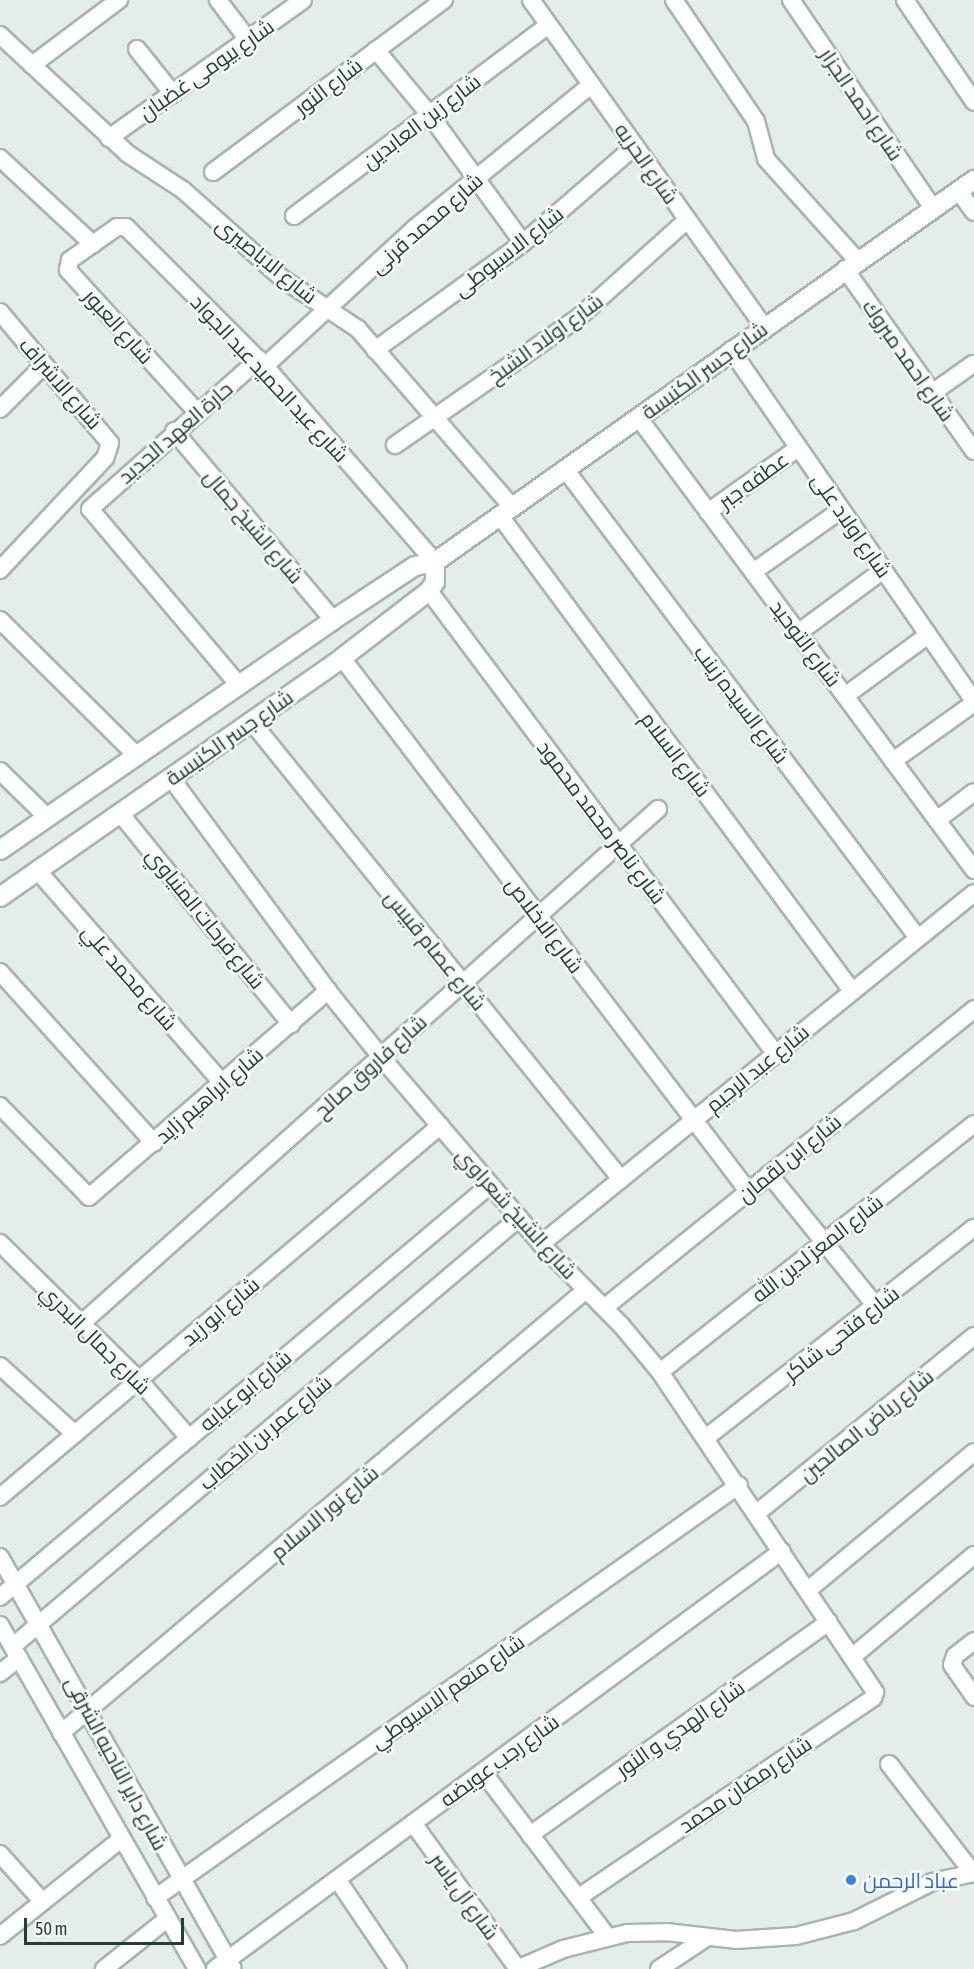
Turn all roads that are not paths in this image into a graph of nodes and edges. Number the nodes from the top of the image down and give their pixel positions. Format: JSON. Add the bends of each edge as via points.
{"nodes":[{"id":1,"x":119,"y":0,"type":"edge"},
{"id":2,"x":218,"y":0,"type":"edge"},
{"id":3,"x":303,"y":0,"type":"edge"},
{"id":4,"x":444,"y":0,"type":"edge"},
{"id":5,"x":531,"y":0,"type":"edge"},
{"id":6,"x":674,"y":0,"type":"edge"},
{"id":7,"x":791,"y":0,"type":"edge"},
{"id":8,"x":905,"y":0,"type":"edge"},
{"id":9,"x":548,"y":24,"type":"junction"},
{"id":10,"x":0,"y":34,"type":"edge"},
{"id":11,"x":249,"y":41,"type":"junction"},
{"id":12,"x":137,"y":49,"type":"dead end"},
{"id":13,"x":376,"y":50,"type":"junction"},
{"id":14,"x":32,"y":65,"type":"junction"},
{"id":15,"x":591,"y":85,"type":"junction"},
{"id":16,"x":172,"y":94,"type":"junction"},
{"id":17,"x":974,"y":102,"type":"edge"},
{"id":18,"x":430,"y":115,"type":"junction"},
{"id":19,"x":109,"y":138,"type":"junction"},
{"id":20,"x":635,"y":147,"type":"junction"},
{"id":21,"x":0,"y":158,"type":"edge"},
{"id":22,"x":213,"y":172,"type":"dead end"},
{"id":23,"x":477,"y":178,"type":"junction"},
{"id":24,"x":974,"y":180,"type":"edge"},
{"id":25,"x":958,"y":190,"type":"junction"},
{"id":26,"x":933,"y":208,"type":"junction"},
{"id":27,"x":974,"y":212,"type":"edge"},
{"id":28,"x":294,"y":216,"type":"dead end"},
{"id":29,"x":687,"y":220,"type":"junction"},
{"id":30,"x":523,"y":243,"type":"junction"},
{"id":31,"x":93,"y":244,"type":"junction"},
{"id":32,"x":851,"y":265,"type":"junction"},
{"id":33,"x":329,"y":309,"type":"junction"},
{"id":34,"x":0,"y":312,"type":"edge"},
{"id":35,"x":764,"y":327,"type":"junction"},
{"id":36,"x":375,"y":350,"type":"junction"},
{"id":37,"x":731,"y":350,"type":"junction"},
{"id":38,"x":262,"y":362,"type":"junction"},
{"id":39,"x":973,"y":364,"type":"edge"},
{"id":40,"x":44,"y":365,"type":"junction"},
{"id":41,"x":933,"y":393,"type":"junction"},
{"id":42,"x":0,"y":409,"type":"edge"},
{"id":43,"x":197,"y":412,"type":"junction"},
{"id":44,"x":434,"y":417,"type":"junction"},
{"id":45,"x":638,"y":417,"type":"junction"},
{"id":46,"x":174,"y":431,"type":"junction"},
{"id":47,"x":395,"y":445,"type":"dead end"},
{"id":48,"x":798,"y":448,"type":"junction"},
{"id":49,"x":974,"y":452,"type":"edge"},
{"id":50,"x":565,"y":469,"type":"junction"},
{"id":51,"x":841,"y":510,"type":"junction"},
{"id":52,"x":506,"y":512,"type":"junction"},
{"id":53,"x":708,"y":512,"type":"junction"},
{"id":54,"x":435,"y":562,"type":"junction"},
{"id":55,"x":0,"y":570,"type":"edge"},
{"id":56,"x":883,"y":570,"type":"junction"},
{"id":57,"x":753,"y":572,"type":"junction"},
{"id":58,"x":429,"y":591,"type":"junction"},
{"id":59,"x":0,"y":620,"type":"edge"},
{"id":60,"x":333,"y":620,"type":"junction"},
{"id":61,"x":798,"y":633,"type":"junction"},
{"id":62,"x":928,"y":635,"type":"junction"},
{"id":63,"x":342,"y":658,"type":"junction"},
{"id":64,"x":238,"y":684,"type":"junction"},
{"id":65,"x":844,"y":696,"type":"junction"},
{"id":66,"x":974,"y":702,"type":"edge"},
{"id":67,"x":251,"y":721,"type":"junction"},
{"id":68,"x":136,"y":755,"type":"junction"},
{"id":69,"x":893,"y":761,"type":"junction"},
{"id":70,"x":0,"y":771,"type":"edge"},
{"id":71,"x":171,"y":778,"type":"junction"},
{"id":72,"x":974,"y":792,"type":"edge"},
{"id":73,"x":658,"y":809,"type":"dead end"},
{"id":74,"x":120,"y":813,"type":"junction"},
{"id":75,"x":47,"y":817,"type":"junction"},
{"id":76,"x":937,"y":820,"type":"junction"},
{"id":77,"x":619,"y":845,"type":"junction"},
{"id":78,"x":0,"y":850,"type":"edge"},
{"id":79,"x":38,"y":870,"type":"junction"},
{"id":80,"x":974,"y":870,"type":"edge"},
{"id":81,"x":974,"y":893,"type":"edge"},
{"id":82,"x":0,"y":897,"type":"edge"},
{"id":83,"x":539,"y":916,"type":"junction"},
{"id":84,"x":918,"y":938,"type":"junction"},
{"id":85,"x":0,"y":972,"type":"edge"},
{"id":86,"x":464,"y":983,"type":"junction"},
{"id":87,"x":328,"y":991,"type":"junction"},
{"id":88,"x":852,"y":991,"type":"junction"},
{"id":89,"x":974,"y":1009,"type":"edge"},
{"id":90,"x":291,"y":1024,"type":"junction"},
{"id":91,"x":775,"y":1053,"type":"junction"},
{"id":92,"x":381,"y":1057,"type":"junction"},
{"id":93,"x":222,"y":1083,"type":"junction"},
{"id":94,"x":0,"y":1106,"type":"edge"},
{"id":95,"x":694,"y":1120,"type":"junction"},
{"id":96,"x":974,"y":1124,"type":"edge"},
{"id":97,"x":440,"y":1126,"type":"junction"},
{"id":98,"x":154,"y":1143,"type":"junction"},
{"id":99,"x":769,"y":1174,"type":"junction"},
{"id":100,"x":621,"y":1179,"type":"junction"},
{"id":101,"x":490,"y":1185,"type":"junction"},
{"id":102,"x":748,"y":1191,"type":"junction"},
{"id":103,"x":519,"y":1218,"type":"junction"},
{"id":104,"x":974,"y":1228,"type":"edge"},
{"id":105,"x":0,"y":1243,"type":"edge"},
{"id":106,"x":541,"y":1244,"type":"junction"},
{"id":107,"x":823,"y":1244,"type":"junction"},
{"id":108,"x":586,"y":1290,"type":"junction"},
{"id":109,"x":876,"y":1306,"type":"junction"},
{"id":110,"x":604,"y":1308,"type":"junction"},
{"id":111,"x":82,"y":1323,"type":"junction"},
{"id":112,"x":974,"y":1336,"type":"edge"},
{"id":113,"x":0,"y":1366,"type":"edge"},
{"id":114,"x":660,"y":1371,"type":"junction"},
{"id":115,"x":139,"y":1380,"type":"junction"},
{"id":116,"x":75,"y":1434,"type":"junction"},
{"id":117,"x":707,"y":1437,"type":"junction"},
{"id":118,"x":189,"y":1438,"type":"junction"},
{"id":119,"x":974,"y":1452,"type":"edge"},
{"id":120,"x":739,"y":1485,"type":"junction"},
{"id":121,"x":0,"y":1497,"type":"edge"},
{"id":122,"x":757,"y":1513,"type":"junction"},
{"id":123,"x":782,"y":1551,"type":"junction"},
{"id":124,"x":974,"y":1555,"type":"edge"},
{"id":125,"x":0,"y":1557,"type":"edge"},
{"id":126,"x":16,"y":1582,"type":"junction"},
{"id":127,"x":808,"y":1590,"type":"junction"},
{"id":128,"x":0,"y":1597,"type":"edge"},
{"id":129,"x":40,"y":1622,"type":"junction"},
{"id":130,"x":829,"y":1622,"type":"junction"},
{"id":131,"x":0,"y":1625,"type":"edge"},
{"id":132,"x":974,"y":1641,"type":"edge"},
{"id":133,"x":16,"y":1652,"type":"junction"},
{"id":134,"x":852,"y":1657,"type":"junction"},
{"id":135,"x":0,"y":1673,"type":"edge"},
{"id":136,"x":974,"y":1697,"type":"edge"},
{"id":137,"x":89,"y":1710,"type":"junction"},
{"id":138,"x":60,"y":1733,"type":"junction"},
{"id":139,"x":889,"y":1764,"type":"dead end"},
{"id":140,"x":483,"y":1772,"type":"junction"},
{"id":141,"x":413,"y":1823,"type":"junction"},
{"id":142,"x":530,"y":1835,"type":"junction"},
{"id":143,"x":120,"y":1840,"type":"junction"},
{"id":144,"x":0,"y":1854,"type":"edge"},
{"id":145,"x":973,"y":1873,"type":"edge"},
{"id":146,"x":337,"y":1879,"type":"junction"},
{"id":147,"x":180,"y":1880,"type":"junction"},
{"id":148,"x":155,"y":1898,"type":"junction"},
{"id":149,"x":578,"y":1898,"type":"junction"},
{"id":150,"x":42,"y":1901,"type":"junction"},
{"id":151,"x":167,"y":1919,"type":"junction"},
{"id":152,"x":0,"y":1936,"type":"edge"},
{"id":153,"x":607,"y":1936,"type":"junction"},
{"id":154,"x":706,"y":1938,"type":"junction"},
{"id":155,"x":225,"y":1966,"type":"edge"},
{"id":156,"x":104,"y":1969,"type":"edge"},
{"id":157,"x":197,"y":1969,"type":"edge"},
{"id":158,"x":398,"y":1969,"type":"edge"},
{"id":159,"x":517,"y":1969,"type":"edge"},
{"id":160,"x":659,"y":1969,"type":"edge"}],
"edges":[{"from":1,"to":14,"type":"street"},
{"from":2,"to":11,"type":"street"},
{"from":3,"to":11,"type":"street","name":"شارع بيومى غضبان"},
{"from":4,"to":13,"type":"street","name":"شارع النور"},
{"from":5,"to":9,"type":"street","name":"شارع الحريه"},
{"from":6,"to":32,"type":"street","name":"شارع احمد مبروك","via":[[756,121],[766,159]]},
{"from":7,"to":26,"type":"street","name":"شارع احمد الجزار"},
{"from":8,"to":17,"type":"street"},
{"from":9,"to":15,"type":"street","name":"شارع الحريه"},
{"from":9,"to":18,"type":"street","name":"شارع زين العابدين"},
{"from":10,"to":14,"type":"street","name":"شارع الاباصيرى"},
{"from":11,"to":16,"type":"street","name":"شارع بيومى غضبان"},
{"from":12,"to":16,"type":"street"},
{"from":13,"to":18,"type":"street"},
{"from":13,"to":22,"type":"street","name":"شارع النور"},
{"from":14,"to":19,"type":"street","name":"شارع الاباصيرى"},
{"from":15,"to":20,"type":"street","name":"شارع الحريه"},
{"from":15,"to":23,"type":"street","name":"شارع محمد قرنى"},
{"from":16,"to":19,"type":"street","name":"شارع بيومى غضبان"},
{"from":18,"to":23,"type":"street"},
{"from":18,"to":28,"type":"street","name":"شارع زين العابدين"},
{"from":19,"to":33,"type":"street","name":"شارع الاباصيرى","via":[[183,190],[283,279]]},
{"from":20,"to":29,"type":"street","name":"شارع الحريه"},
{"from":20,"to":30,"type":"street","name":"شارع الاسيوطى"},
{"from":21,"to":31,"type":"street"},
{"from":23,"to":30,"type":"street"},
{"from":23,"to":33,"type":"street","name":"شارع محمد قرنى","via":[[415,228]]},
{"from":24,"to":25,"type":"main road","name":"شارع جسر الكنيسة"},
{"from":25,"to":26,"type":"main road","name":"شارع جسر الكنيسة"},
{"from":25,"to":27,"type":"street"},
{"from":26,"to":32,"type":"main road","name":"شارع جسر الكنيسة"},
{"from":29,"to":35,"type":"street","name":"شارع الحريه"},
{"from":29,"to":44,"type":"street","name":"شارع اولاد الشيخ","via":[[579,317]]},
{"from":30,"to":36,"type":"street","name":"شارع الاسيوطى"},
{"from":31,"to":38,"type":"street","name":"شارع عبد الحميد عبد الجواد","via":[[117,227],[126,227]]},
{"from":31,"to":43,"type":"street","name":"شارع العبور","via":[[70,260],[68,270]]},
{"from":32,"to":35,"type":"main road","name":"شارع جسر الكنيسة"},
{"from":32,"to":41,"type":"street","name":"شارع احمد مبروك"},
{"from":33,"to":36,"type":"street","name":"شارع الاباصيرى","via":[[358,329]]},
{"from":33,"to":38,"type":"street","name":"شارع محمد قرنى"},
{"from":34,"to":40,"type":"street","name":"شارع الاشراف"},
{"from":35,"to":37,"type":"main road","name":"شارع جسر الكنيسة"},
{"from":36,"to":44,"type":"street","name":"شارع الاباصيرى"},
{"from":37,"to":45,"type":"main road","name":"شارع جسر الكنيسة"},
{"from":37,"to":48,"type":"street","name":"شارع اولاد على"},
{"from":38,"to":43,"type":"street","name":"حارة العهد الجديد"},
{"from":38,"to":54,"type":"street","name":"شارع عبد الحميد عبد الجواد"},
{"from":39,"to":41,"type":"street"},
{"from":40,"to":42,"type":"street"},
{"from":40,"to":55,"type":"street","name":"شارع الاشراف","via":[[108,438],[105,458]]},
{"from":41,"to":49,"type":"street","name":"شارع احمد مبروك"},
{"from":43,"to":46,"type":"street","name":"حارة العهد الجديد"},
{"from":44,"to":47,"type":"street","name":"شارع اولاد الشيخ"},
{"from":44,"to":52,"type":"street","name":"شارع الاباصيرى"},
{"from":45,"to":50,"type":"main road","name":"شارع جسر الكنيسة"},
{"from":45,"to":53,"type":"street","name":"شارع التوحيد"},
{"from":46,"to":60,"type":"street","name":"شارع الشيخ جمال"},
{"from":46,"to":64,"type":"street","name":"حارة العهد الجديد","via":[[91,506],[92,513]]},
{"from":48,"to":51,"type":"street","name":"شارع اولاد على"},
{"from":48,"to":53,"type":"street","name":"عطفه جبر"},
{"from":50,"to":52,"type":"main road","name":"شارع جسر الكنيسة"},
{"from":50,"to":84,"type":"street","name":"شارع السيده زينب"},
{"from":51,"to":56,"type":"street","name":"شارع اولاد على"},
{"from":51,"to":57,"type":"street"},
{"from":52,"to":54,"type":"main road","name":"شارع جسر الكنيسة"},
{"from":52,"to":88,"type":"street","name":"شارع السلام"},
{"from":53,"to":57,"type":"street","name":"شارع التوحيد"},
{"from":54,"to":58,"type":"main road","via":[[435,582]]},
{"from":54,"to":60,"type":"main road","name":"شارع جسر الكنيسة","via":[[415,566]]},
{"from":56,"to":61,"type":"street"},
{"from":56,"to":62,"type":"street","name":"شارع اولاد على"},
{"from":57,"to":61,"type":"street","name":"شارع التوحيد"},
{"from":58,"to":63,"type":"main road","name":"شارع جسر الكنيسة"},
{"from":58,"to":77,"type":"street","name":"شارع ناصر محمد محمود"},
{"from":59,"to":68,"type":"street"},
{"from":60,"to":64,"type":"main road","name":"شارع جسر الكنيسة"},
{"from":61,"to":65,"type":"street","name":"شارع التوحيد"},
{"from":62,"to":65,"type":"street"},
{"from":62,"to":66,"type":"street","name":"شارع اولاد على"},
{"from":63,"to":67,"type":"main road","name":"شارع جسر الكنيسة"},
{"from":63,"to":83,"type":"street","name":"شارع الاخلاص"},
{"from":64,"to":68,"type":"main road","name":"شارع جسر الكنيسة"},
{"from":65,"to":69,"type":"street","name":"شارع التوحيد"},
{"from":66,"to":69,"type":"street"},
{"from":67,"to":71,"type":"main road","name":"شارع جسر الكنيسة"},
{"from":67,"to":86,"type":"street","name":"شارع عصام قبيس"},
{"from":68,"to":75,"type":"main road","name":"شارع جسر الكنيسة"},
{"from":69,"to":76,"type":"street","name":"شارع التوحيد"},
{"from":70,"to":75,"type":"street"},
{"from":71,"to":74,"type":"main road","name":"شارع جسر الكنيسة"},
{"from":71,"to":87,"type":"street","name":"شارع الشيخ شعراوي"},
{"from":72,"to":76,"type":"street"},
{"from":73,"to":77,"type":"street","name":"شارع فاروق صالح"},
{"from":74,"to":79,"type":"main road","name":"شارع جسر الكنيسة"},
{"from":74,"to":90,"type":"street","name":"شارع فرحات المنياوي"},
{"from":75,"to":78,"type":"main road","name":"شارع جسر الكنيسة"},
{"from":76,"to":80,"type":"street","name":"شارع التوحيد"},
{"from":77,"to":83,"type":"street","name":"شارع فاروق صالح"},
{"from":77,"to":91,"type":"street","name":"شارع ناصر محمد محمود"},
{"from":79,"to":82,"type":"main road","name":"شارع جسر الكنيسة"},
{"from":79,"to":93,"type":"street","name":"شارع محمد علي"},
{"from":81,"to":84,"type":"street","name":"شارع عبد الرحيم"},
{"from":83,"to":86,"type":"street","name":"شارع فاروق صالح"},
{"from":83,"to":95,"type":"street","name":"شارع الاخلاص"},
{"from":84,"to":88,"type":"street","name":"شارع عبد الرحيم"},
{"from":85,"to":98,"type":"street"},
{"from":86,"to":92,"type":"street","name":"شارع فاروق صالح"},
{"from":86,"to":100,"type":"street","name":"شارع عصام قبيس"},
{"from":87,"to":90,"type":"street","name":"شارع ابراهيم زايد"},
{"from":87,"to":92,"type":"street","name":"شارع الشيخ شعراوي"},
{"from":88,"to":91,"type":"street","name":"شارع عبد الرحيم"},
{"from":89,"to":99,"type":"street","name":"شارع ابن لقمان"},
{"from":90,"to":93,"type":"street","name":"شارع ابراهيم زايد"},
{"from":91,"to":95,"type":"street","name":"شارع عبد الرحيم"},
{"from":92,"to":97,"type":"street","name":"شارع الشيخ شعراوي"},
{"from":92,"to":111,"type":"street","name":"شارع فاروق صالح"},
{"from":93,"to":98,"type":"street","name":"شارع ابراهيم زايد"},
{"from":94,"to":98,"type":"street","name":"شارع ابراهيم زايد","via":[[89,1197]]},
{"from":95,"to":100,"type":"street","name":"شارع عبد الرحيم"},
{"from":95,"to":102,"type":"street","name":"شارع الاخلاص"},
{"from":96,"to":107,"type":"street","name":"شارع المعز لدين الله"},
{"from":97,"to":101,"type":"street","name":"شارع الشيخ شعراوي"},
{"from":97,"to":115,"type":"street","name":"شارع ابو زيد"},
{"from":99,"to":102,"type":"street","name":"شارع ابن لقمان"},
{"from":99,"to":107,"type":"street"},
{"from":100,"to":106,"type":"street","name":"شارع عبد الرحيم"},
{"from":101,"to":103,"type":"street","name":"شارع الشيخ شعراوي"},
{"from":101,"to":118,"type":"street","name":"شارع ابو عبايه"},
{"from":102,"to":110,"type":"street","name":"شارع ابن لقمان"},
{"from":103,"to":106,"type":"street","name":"شارع الشيخ شعراوي"},
{"from":103,"to":129,"type":"street","name":"شارع عمر بن الخطاب"},
{"from":104,"to":109,"type":"street","name":"شارع فتحى شاكر"},
{"from":105,"to":111,"type":"street","name":"شارع جمال البدري"},
{"from":106,"to":108,"type":"street","name":"شارع الشيخ شعراوي"},
{"from":107,"to":109,"type":"street"},
{"from":107,"to":114,"type":"street","name":"شارع المعز لدين الله"},
{"from":108,"to":110,"type":"street","name":"شارع الشيخ شعراوي"},
{"from":108,"to":137,"type":"street","name":"شارع نور الاسلام"},
{"from":109,"to":117,"type":"street","name":"شارع فتحى شاكر"},
{"from":110,"to":114,"type":"street","name":"شارع الشيخ شعراوي"},
{"from":111,"to":115,"type":"street","name":"شارع جمال البدري"},
{"from":112,"to":122,"type":"street","name":"شارع رياض الصالحين"},
{"from":113,"to":116,"type":"street"},
{"from":114,"to":117,"type":"street","name":"شارع الشيخ شعراوي"},
{"from":115,"to":116,"type":"street","name":"شارع ابو زيد"},
{"from":115,"to":118,"type":"street","name":"شارع جمال البدري"},
{"from":116,"to":121,"type":"street","name":"شارع ابو زيد"},
{"from":117,"to":120,"type":"street","name":"شارع الشيخ شعراوي"},
{"from":118,"to":126,"type":"street","name":"شارع ابو عبايه"},
{"from":119,"to":127,"type":"street"},
{"from":120,"to":122,"type":"street","name":"شارع الشيخ شعراوي"},
{"from":120,"to":147,"type":"street","name":"شارع منعم الاسيوطي"},
{"from":122,"to":123,"type":"street","name":"شارع الشيخ شعراوي"},
{"from":123,"to":127,"type":"street","name":"شارع الشيخ شعراوي"},
{"from":123,"to":140,"type":"street","name":"شارع رجب عويضه"},
{"from":124,"to":134,"type":"street"},
{"from":125,"to":126,"type":"street","name":"شارع داير الناحيه الشرقى"},
{"from":126,"to":128,"type":"street","name":"شارع ابو عبايه"},
{"from":126,"to":129,"type":"street","name":"شارع داير الناحيه الشرقى"},
{"from":127,"to":130,"type":"street","name":"شارع الشيخ شعراوي"},
{"from":129,"to":133,"type":"street","name":"شارع عمر بن الخطاب"},
{"from":129,"to":137,"type":"street","name":"شارع داير الناحيه الشرقى"},
{"from":130,"to":134,"type":"street","name":"شارع الشيخ شعراوي"},
{"from":130,"to":142,"type":"street","name":"شارع الهدي و النور"},
{"from":131,"to":133,"type":"street","name":"شارع داير الناحيه الشرقى"},
{"from":132,"to":136,"type":"street","via":[[955,1656],[952,1665]]},
{"from":133,"to":135,"type":"street","name":"شارع عمر بن الخطاب"},
{"from":133,"to":138,"type":"street","name":"شارع داير الناحيه الشرقى"},
{"from":134,"to":149,"type":"street","name":"شارع رمضان محمد","via":[[874,1690],[873,1698]]},
{"from":137,"to":138,"type":"street","name":"شارع نور الاسلام"},
{"from":137,"to":147,"type":"street","name":"شارع داير الناحيه الشرقى"},
{"from":138,"to":143,"type":"street","name":"شارع داير الناحيه الشرقى"},
{"from":139,"to":145,"type":"street"},
{"from":140,"to":141,"type":"street","name":"شارع رجب عويضه"},
{"from":140,"to":142,"type":"street"},
{"from":141,"to":146,"type":"street","name":"شارع رجب عويضه"},
{"from":141,"to":159,"type":"street","name":"شارع آل ياسر"},
{"from":142,"to":149,"type":"street"},
{"from":143,"to":148,"type":"street","name":"شارع داير الناحيه الشرقى"},
{"from":143,"to":150,"type":"street"},
{"from":144,"to":150,"type":"street"},
{"from":145,"to":154,"type":"street","via":[[932,1882],[882,1910],[825,1930],[766,1940]]},
{"from":146,"to":155,"type":"street","name":"شارع رجب عويضه"},
{"from":146,"to":158,"type":"street"},
{"from":147,"to":148,"type":"street","name":"شارع منعم الاسيوطي"},
{"from":147,"to":155,"type":"street","name":"شارع داير الناحيه الشرقى"},
{"from":148,"to":151,"type":"street","name":"شارع داير الناحيه الشرقى"},
{"from":149,"to":153,"type":"street"},
{"from":150,"to":152,"type":"street"},
{"from":151,"to":156,"type":"street"},
{"from":151,"to":157,"type":"street","name":"شارع داير الناحيه الشرقى"},
{"from":153,"to":154,"type":"street","via":[[666,1932]]},
{"from":153,"to":159,"type":"street"},
{"from":154,"to":160,"type":"street"}]}
